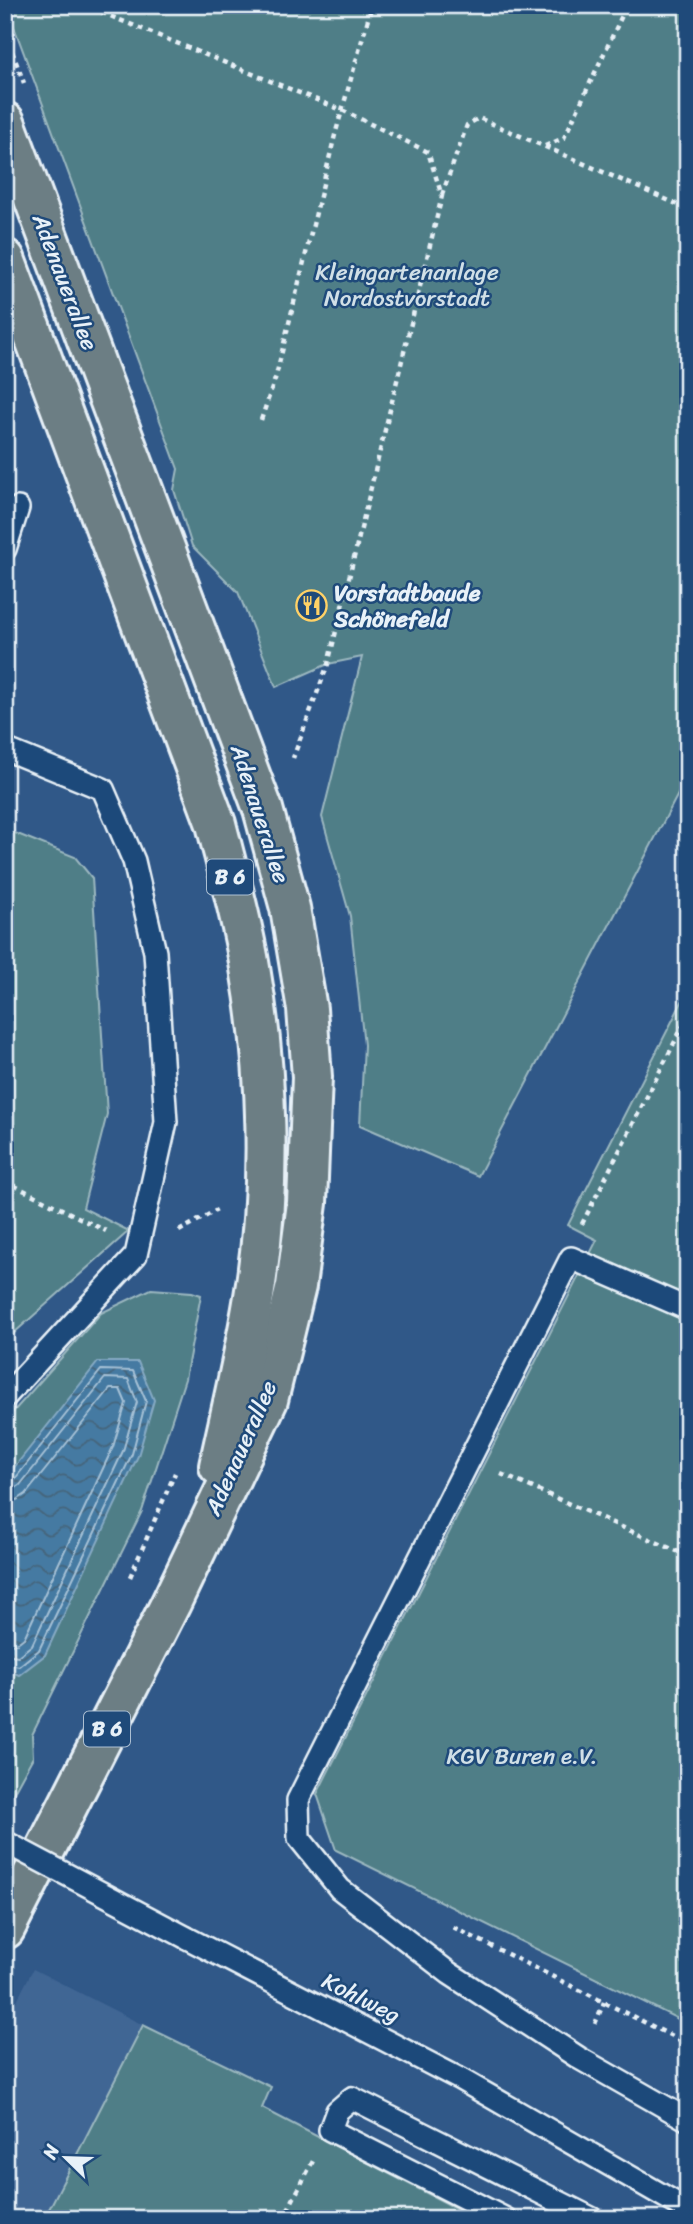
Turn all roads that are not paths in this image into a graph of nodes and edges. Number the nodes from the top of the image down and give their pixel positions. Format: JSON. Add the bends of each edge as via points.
{"nodes":[{"id":1,"x":5,"y":122,"type":"edge"},
{"id":2,"x":5,"y":258,"type":"edge"},
{"id":3,"x":18,"y":508,"type":"dead end"},
{"id":4,"x":5,"y":549,"type":"edge"},
{"id":5,"x":5,"y":749,"type":"edge"},
{"id":6,"x":688,"y":1309,"type":"edge"},
{"id":7,"x":5,"y":1397,"type":"edge"},
{"id":8,"x":206,"y":1527,"type":"junction"},
{"id":9,"x":5,"y":1842,"type":"edge"},
{"id":10,"x":5,"y":1929,"type":"edge"},
{"id":11,"x":688,"y":2120,"type":"edge"},
{"id":12,"x":688,"y":2210,"type":"edge"},
{"id":13,"x":506,"y":2219,"type":"edge"},
{"id":14,"x":593,"y":2219,"type":"edge"}],
"edges":[{"from":1,"to":8,"type":"main road","name":"Adenauerallee","number":"B 6","via":[[263,808],[290,908],[307,1009],[312,1077],[307,1203],[296,1286],[268,1399]]},
{"from":2,"to":8,"type":"main road","name":"Adenauerallee","number":"B 6","via":[[216,824],[250,966],[260,1035],[264,1202],[256,1284]]},
{"from":3,"to":4,"type":"lane"},
{"from":5,"to":7,"type":"lane","via":[[103,789],[134,861],[155,953],[166,1122],[136,1255]]},
{"from":6,"to":11,"type":"lane","via":[[571,1258],[298,1800],[299,1838],[340,1889],[449,1973],[579,2058]]},
{"from":8,"to":10,"type":"main road","name":"Adenauerallee","number":"B 6"},
{"from":9,"to":12,"type":"lane","name":"Kohlweg","bridge":true,"via":[[460,2079]]},
{"from":13,"to":14,"type":"lane","via":[[330,2130],[337,2111],[352,2098]]}]}
